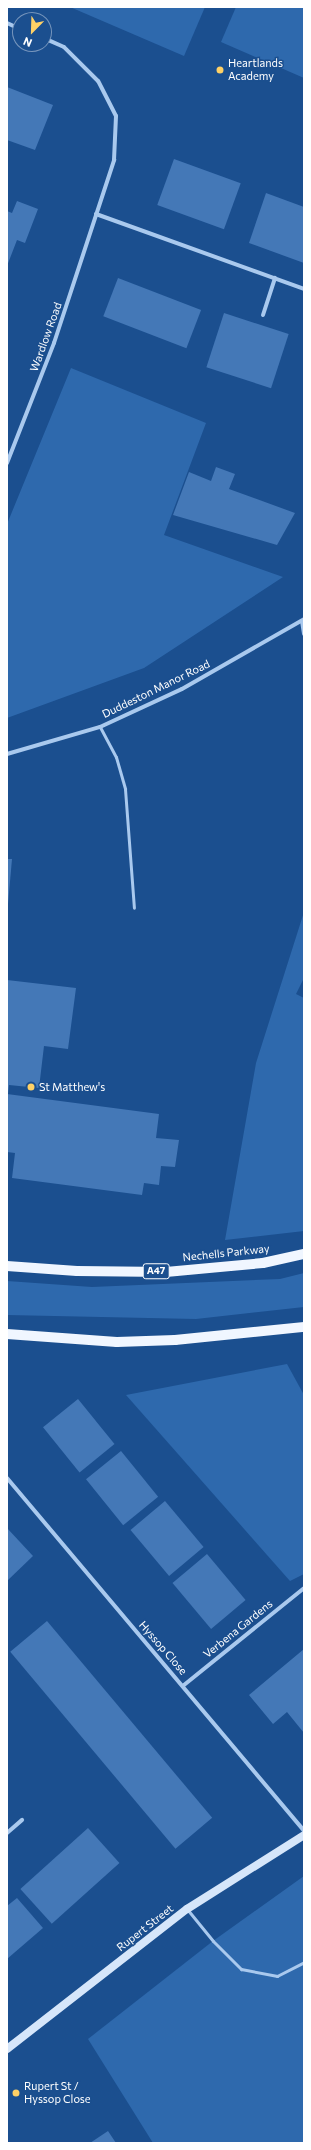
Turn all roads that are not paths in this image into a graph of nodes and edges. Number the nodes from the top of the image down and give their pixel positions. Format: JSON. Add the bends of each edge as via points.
{"nodes":[{"id":1,"x":52,"y":41,"type":"edge"},
{"id":2,"x":96,"y":214,"type":"junction"},
{"id":3,"x":275,"y":278,"type":"junction"},
{"id":4,"x":304,"y":289,"type":"edge"},
{"id":5,"x":263,"y":314,"type":"dead end"},
{"id":6,"x":7,"y":463,"type":"edge"},
{"id":7,"x":303,"y":620,"type":"edge"},
{"id":8,"x":304,"y":634,"type":"edge"},
{"id":9,"x":100,"y":727,"type":"junction"},
{"id":10,"x":7,"y":754,"type":"edge"},
{"id":11,"x":134,"y":908,"type":"dead end"},
{"id":12,"x":304,"y":1254,"type":"edge"},
{"id":13,"x":7,"y":1266,"type":"edge"},
{"id":14,"x":304,"y":1327,"type":"edge"},
{"id":15,"x":7,"y":1334,"type":"edge"},
{"id":16,"x":7,"y":1478,"type":"edge"},
{"id":17,"x":304,"y":1588,"type":"edge"},
{"id":18,"x":184,"y":1685,"type":"junction"},
{"id":19,"x":22,"y":1820,"type":"dead end"},
{"id":20,"x":304,"y":1831,"type":"edge"},
{"id":21,"x":7,"y":1833,"type":"edge"},
{"id":22,"x":304,"y":1835,"type":"edge"},
{"id":23,"x":187,"y":1909,"type":"junction"},
{"id":24,"x":304,"y":1962,"type":"edge"},
{"id":25,"x":7,"y":2049,"type":"edge"}],
"edges":[{"from":1,"to":2,"type":"street","name":"Wardlow Road","via":[[64,46],[98,81],[116,116],[114,160]]},
{"from":2,"to":3,"type":"street"},
{"from":2,"to":6,"type":"street","name":"Wardlow Road","via":[[54,343]]},
{"from":3,"to":4,"type":"street"},
{"from":3,"to":5,"type":"street"},
{"from":7,"to":8,"type":"street"},
{"from":7,"to":9,"type":"street","name":"Duddeston Manor Road","via":[[182,689]]},
{"from":9,"to":10,"type":"street","name":"Duddeston Manor Road"},
{"from":9,"to":11,"type":"lane","via":[[116,757],[125,789]]},
{"from":12,"to":13,"type":"main road","name":"Nechells Parkway","number":"A47","via":[[263,1263],[166,1272],[77,1271]]},
{"from":14,"to":15,"type":"main road","via":[[175,1340],[117,1342]]},
{"from":16,"to":18,"type":"street","name":"Hyssop Close"},
{"from":17,"to":18,"type":"street","name":"Verbena Gardens"},
{"from":18,"to":20,"type":"street","name":"Hyssop Close"},
{"from":19,"to":21,"type":"street"},
{"from":22,"to":23,"type":"street","name":"Rupert Street"},
{"from":23,"to":24,"type":"lane","via":[[213,1942],[241,1969],[277,1976]]},
{"from":23,"to":25,"type":"street","name":"Rupert Street"}]}
